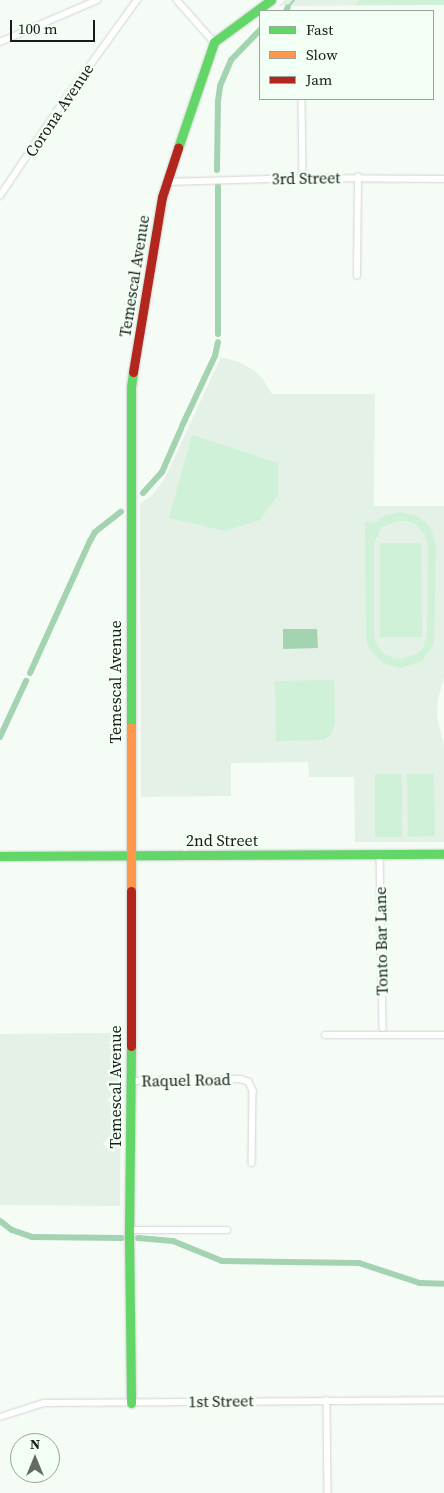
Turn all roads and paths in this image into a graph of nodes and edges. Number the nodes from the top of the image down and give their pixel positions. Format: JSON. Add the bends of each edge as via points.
{"nodes":[{"id":1,"x":97,"y":0,"type":"edge"},
{"id":2,"x":137,"y":0,"type":"edge"},
{"id":3,"x":177,"y":0,"type":"edge"},
{"id":4,"x":271,"y":0,"type":"edge"},
{"id":5,"x":0,"y":42,"type":"edge"},
{"id":6,"x":214,"y":42,"type":"junction"},
{"id":7,"x":302,"y":100,"type":"edge"},
{"id":8,"x":358,"y":177,"type":"junction"},
{"id":9,"x":303,"y":178,"type":"junction"},
{"id":10,"x":444,"y":178,"type":"edge"},
{"id":11,"x":167,"y":182,"type":"junction"},
{"id":12,"x":0,"y":196,"type":"edge"},
{"id":13,"x":357,"y":276,"type":"dead end"},
{"id":14,"x":444,"y":854,"type":"edge"},
{"id":15,"x":130,"y":855,"type":"junction"},
{"id":16,"x":380,"y":855,"type":"junction"},
{"id":17,"x":0,"y":856,"type":"edge"},
{"id":18,"x":383,"y":1028,"type":"dead end"},
{"id":19,"x":326,"y":1035,"type":"dead end"},
{"id":20,"x":444,"y":1035,"type":"edge"},
{"id":21,"x":131,"y":1081,"type":"junction"},
{"id":22,"x":252,"y":1163,"type":"dead end"},
{"id":23,"x":129,"y":1230,"type":"junction"},
{"id":24,"x":227,"y":1230,"type":"dead end"},
{"id":25,"x":327,"y":1400,"type":"junction"},
{"id":26,"x":444,"y":1400,"type":"edge"},
{"id":27,"x":131,"y":1403,"type":"junction"},
{"id":28,"x":0,"y":1416,"type":"edge"},
{"id":29,"x":328,"y":1493,"type":"edge"}],
"edges":[{"from":1,"to":5,"type":"street"},
{"from":2,"to":12,"type":"street","name":"Corona Avenue"},
{"from":3,"to":6,"type":"street"},
{"from":4,"to":6,"type":"street"},
{"from":6,"to":11,"type":"street","name":"Temescal Avenue"},
{"from":7,"to":9,"type":"street"},
{"from":8,"to":9,"type":"street","name":"3rd Street"},
{"from":8,"to":10,"type":"street","name":"3rd Street"},
{"from":8,"to":13,"type":"street"},
{"from":9,"to":11,"type":"street","name":"3rd Street"},
{"from":11,"to":15,"type":"street","name":"Temescal Avenue","via":[[149,268],[131,387]]},
{"from":14,"to":16,"type":"street","name":"2nd Street"},
{"from":15,"to":16,"type":"street","name":"2nd Street"},
{"from":15,"to":17,"type":"street","name":"2nd Street"},
{"from":15,"to":21,"type":"street","name":"Temescal Avenue"},
{"from":16,"to":18,"type":"street","name":"Tonto Bar Lane"},
{"from":19,"to":20,"type":"street"},
{"from":21,"to":22,"type":"street","name":"Raquel Road","via":[[240,1079],[249,1082],[253,1090]]},
{"from":21,"to":23,"type":"street","name":"Temescal Avenue"},
{"from":23,"to":24,"type":"street"},
{"from":23,"to":27,"type":"street","name":"Temescal Avenue"},
{"from":25,"to":26,"type":"street","name":"1st Street"},
{"from":25,"to":27,"type":"street","name":"1st Street"},
{"from":25,"to":29,"type":"street"},
{"from":27,"to":28,"type":"street","name":"1st Street","via":[[44,1403]]}]}
